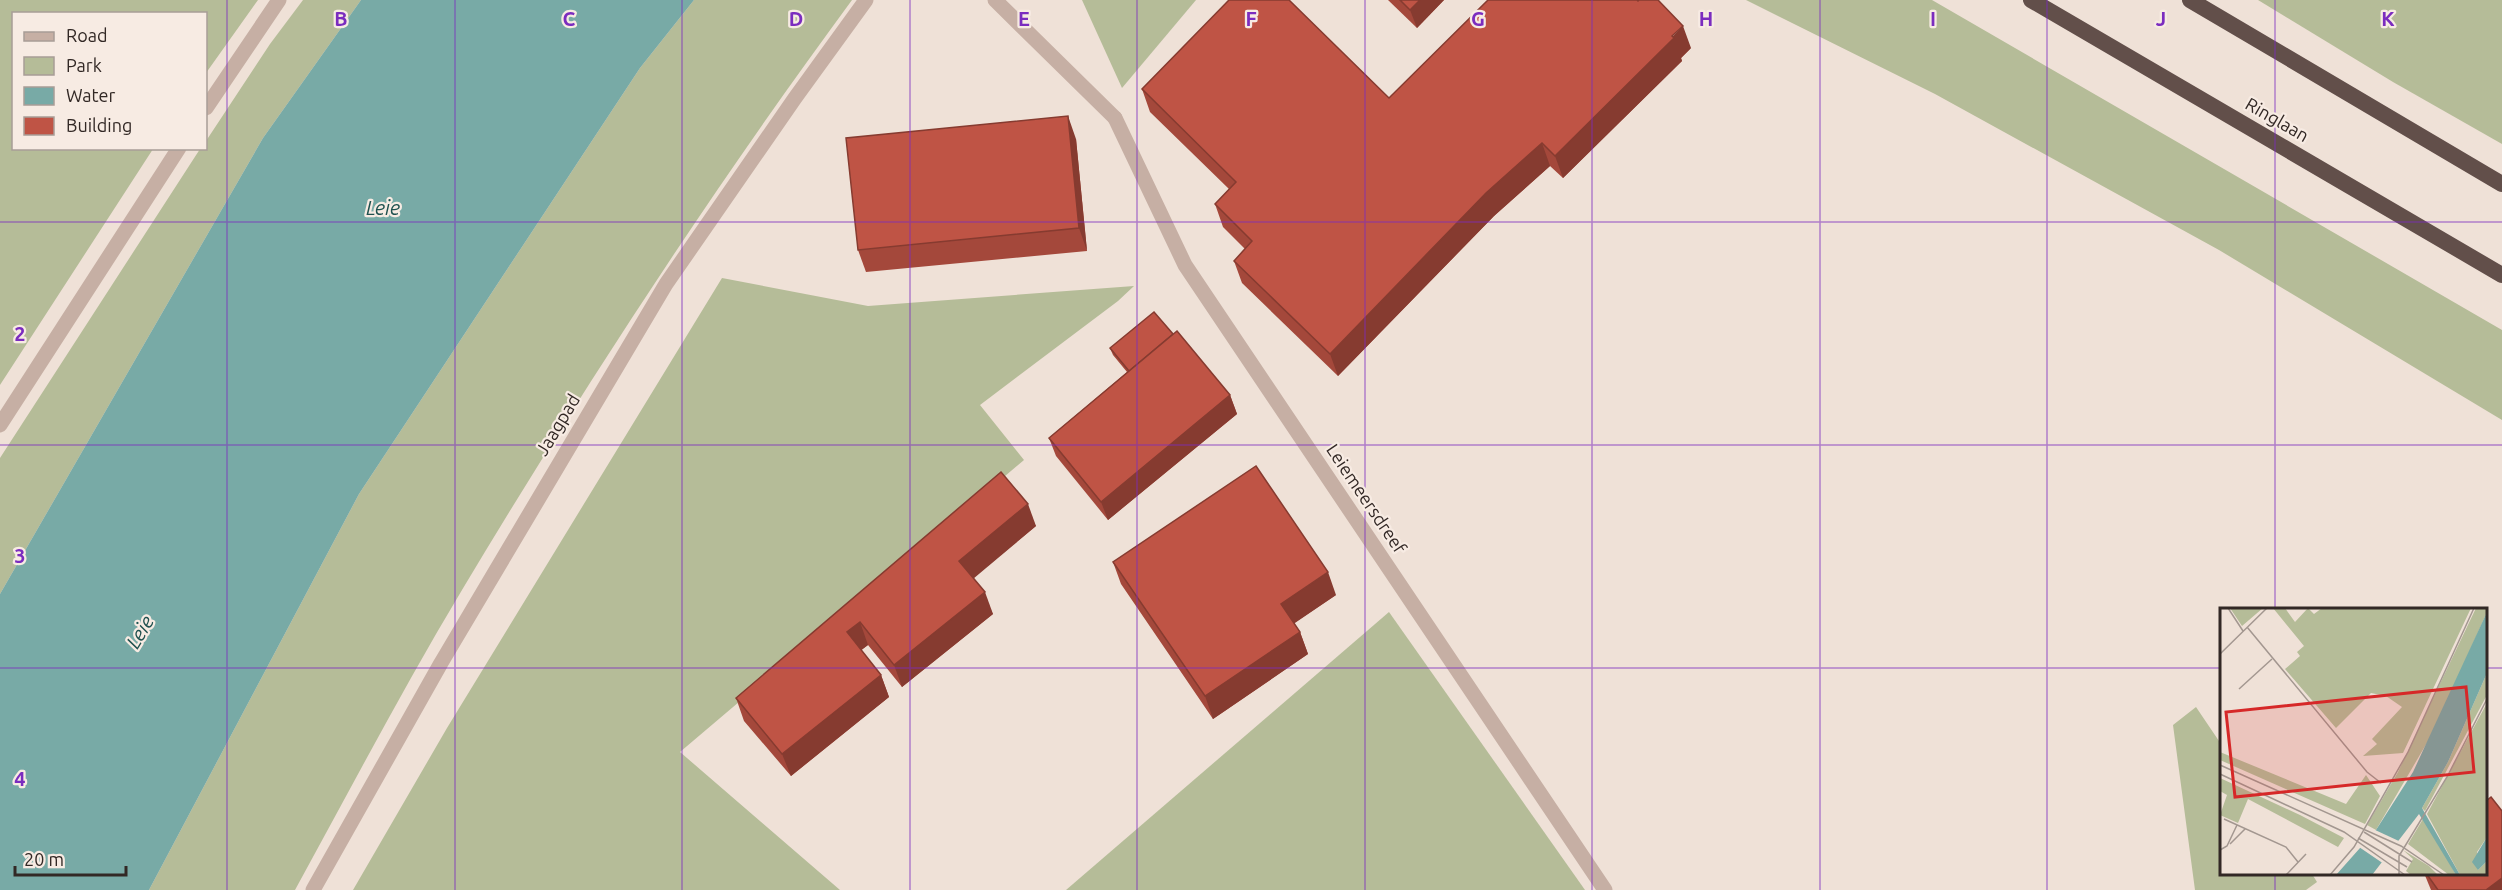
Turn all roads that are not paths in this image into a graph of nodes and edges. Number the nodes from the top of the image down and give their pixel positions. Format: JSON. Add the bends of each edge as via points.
{"nodes":[{"id":1,"x":279,"y":0,"type":"edge"},
{"id":2,"x":867,"y":0,"type":"edge"},
{"id":3,"x":996,"y":0,"type":"edge"},
{"id":4,"x":2031,"y":0,"type":"edge"},
{"id":5,"x":2190,"y":0,"type":"edge"},
{"id":6,"x":207,"y":107,"type":"edge"},
{"id":7,"x":178,"y":150,"type":"edge"},
{"id":8,"x":2502,"y":184,"type":"edge"},
{"id":9,"x":2502,"y":275,"type":"edge"},
{"id":10,"x":0,"y":425,"type":"edge"},
{"id":11,"x":313,"y":890,"type":"edge"},
{"id":12,"x":1605,"y":890,"type":"edge"}],
"edges":[{"from":1,"to":6,"type":"street"},
{"from":2,"to":11,"type":"street","name":"Jaagpad","via":[[666,284],[459,633]]},
{"from":3,"to":12,"type":"street","name":"Leiemeersdreef","via":[[1115,117],[1185,265]]},
{"from":4,"to":9,"type":"highway","name":"Ringlaan"},
{"from":5,"to":8,"type":"highway"},
{"from":7,"to":10,"type":"street"}]}
